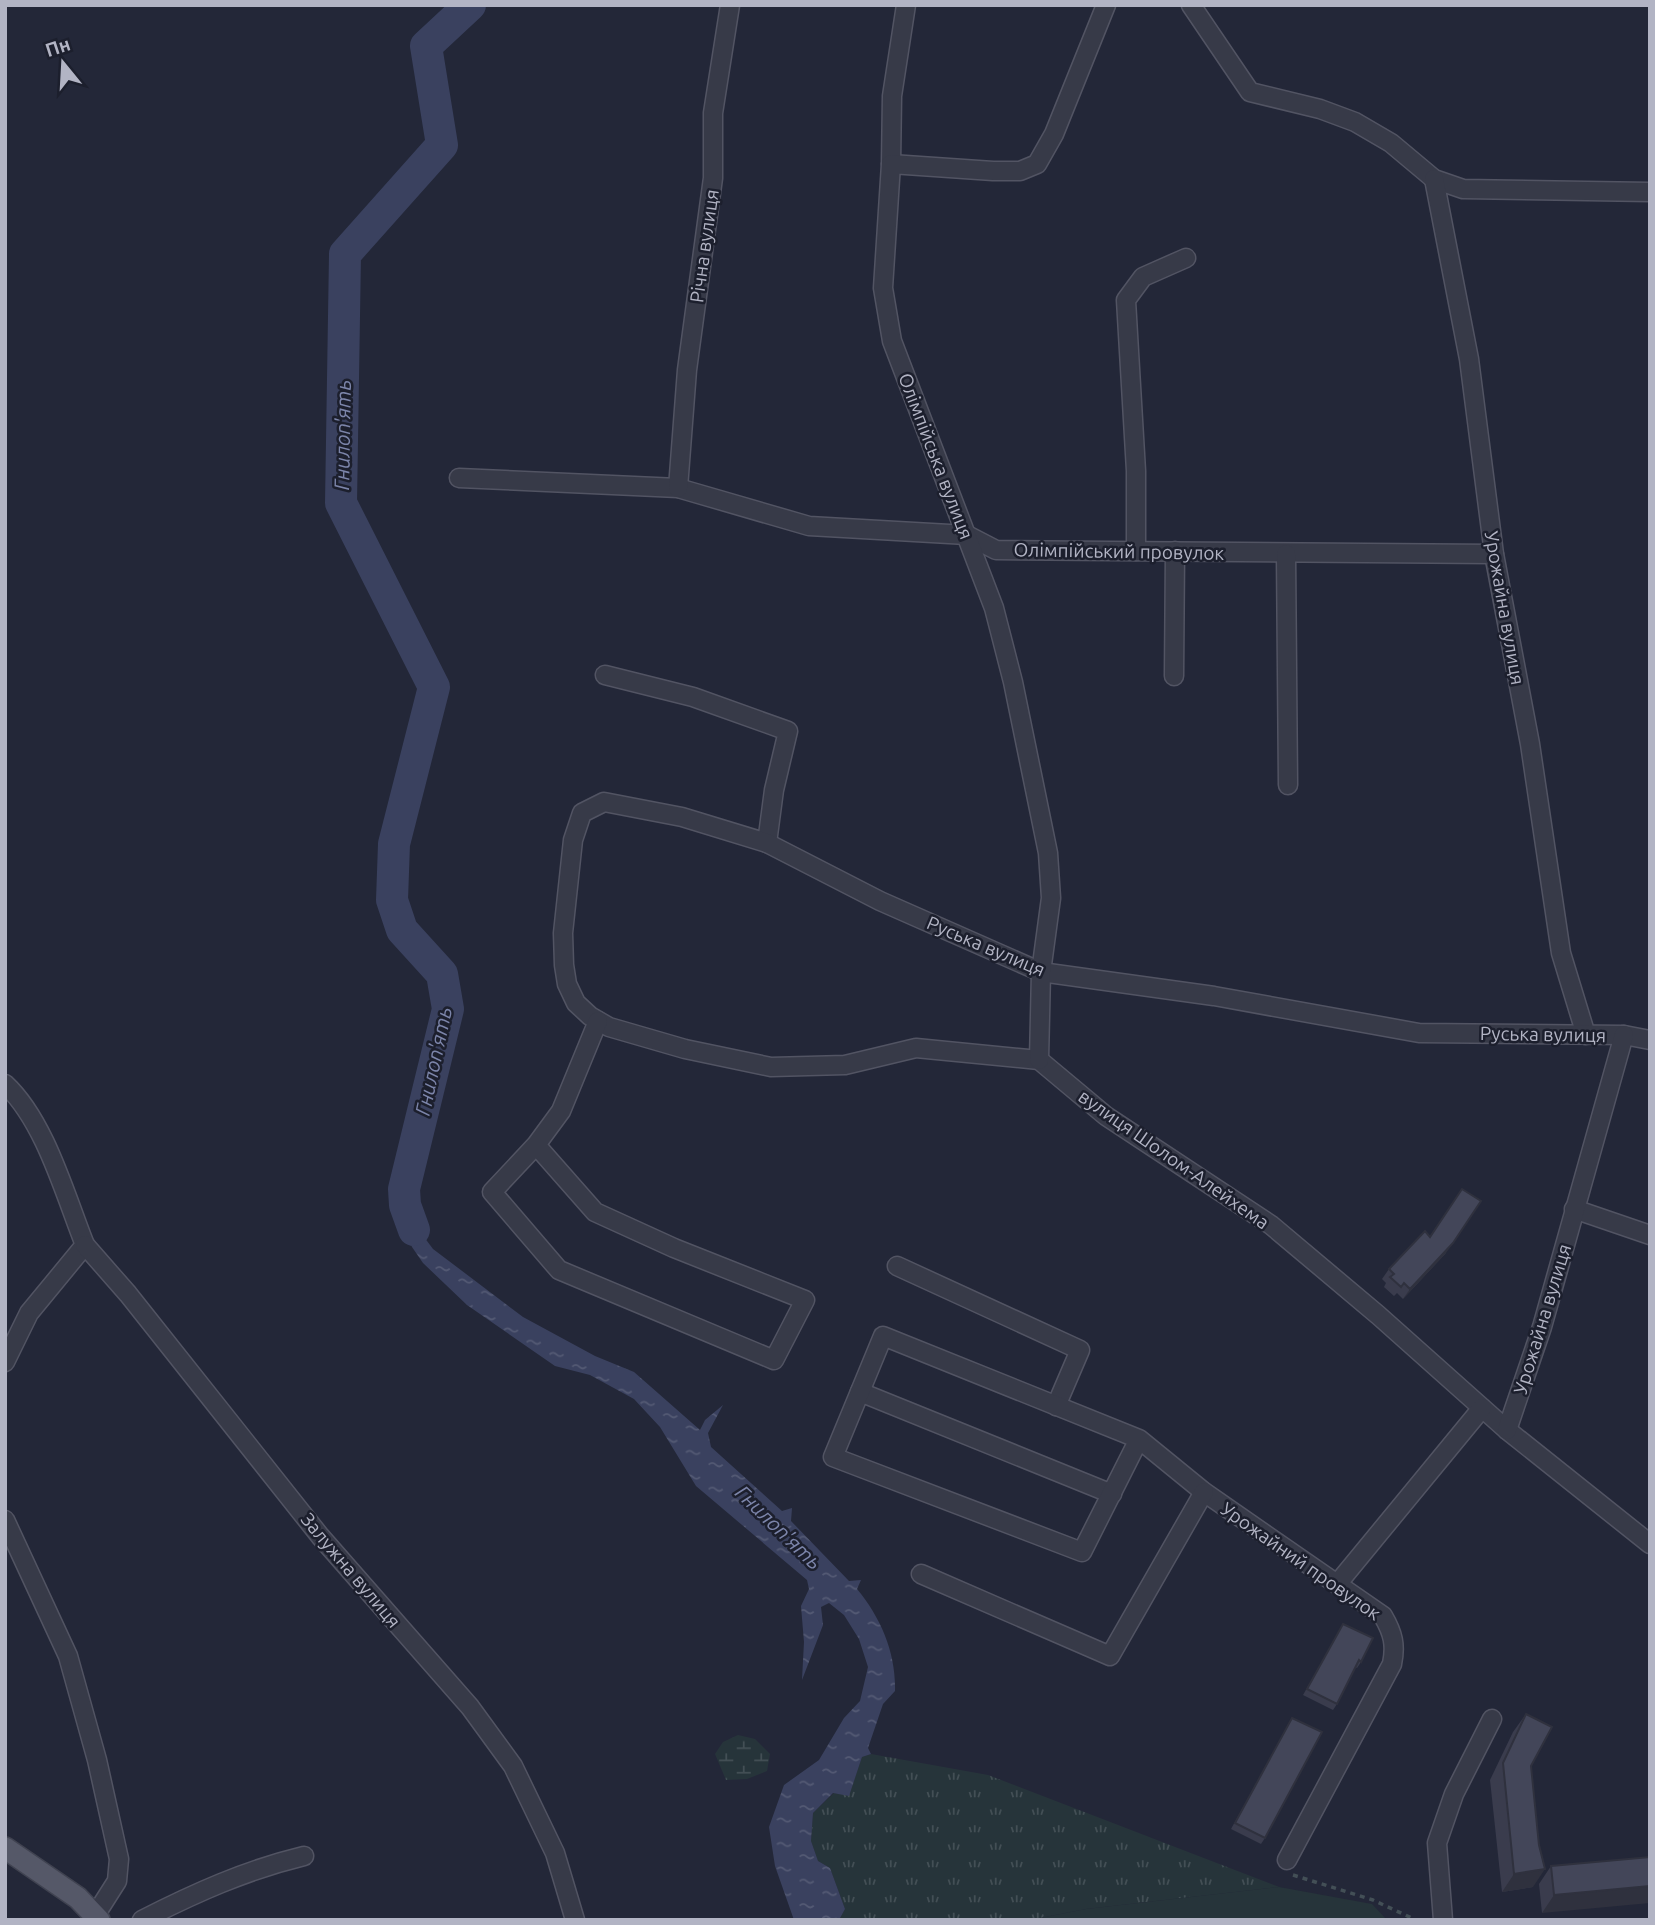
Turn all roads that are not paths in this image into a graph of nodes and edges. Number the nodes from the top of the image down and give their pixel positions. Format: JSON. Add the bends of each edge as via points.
{"nodes":[{"id":1,"x":730,"y":5,"type":"edge"},
{"id":2,"x":906,"y":5,"type":"edge"},
{"id":3,"x":1106,"y":5,"type":"edge"},
{"id":4,"x":1191,"y":5,"type":"edge"},
{"id":5,"x":891,"y":164,"type":"junction"},
{"id":6,"x":1434,"y":179,"type":"junction"},
{"id":7,"x":1650,"y":192,"type":"edge"},
{"id":8,"x":1186,"y":258,"type":"dead end"},
{"id":9,"x":459,"y":478,"type":"dead end"},
{"id":10,"x":678,"y":488,"type":"junction"},
{"id":11,"x":967,"y":535,"type":"junction"},
{"id":12,"x":1136,"y":551,"type":"junction"},
{"id":13,"x":1175,"y":551,"type":"junction"},
{"id":14,"x":1286,"y":554,"type":"junction"},
{"id":15,"x":1494,"y":554,"type":"junction"},
{"id":16,"x":605,"y":675,"type":"dead end"},
{"id":17,"x":1174,"y":676,"type":"dead end"},
{"id":18,"x":1288,"y":785,"type":"dead end"},
{"id":19,"x":767,"y":842,"type":"junction"},
{"id":20,"x":1041,"y":972,"type":"junction"},
{"id":21,"x":598,"y":1021,"type":"junction"},
{"id":22,"x":1586,"y":1035,"type":"junction"},
{"id":23,"x":1624,"y":1035,"type":"junction"},
{"id":24,"x":1650,"y":1040,"type":"edge"},
{"id":25,"x":1039,"y":1060,"type":"junction"},
{"id":26,"x":5,"y":1084,"type":"edge"},
{"id":27,"x":536,"y":1145,"type":"junction"},
{"id":28,"x":1574,"y":1209,"type":"junction"},
{"id":29,"x":1650,"y":1235,"type":"edge"},
{"id":30,"x":85,"y":1245,"type":"junction"},
{"id":31,"x":897,"y":1266,"type":"dead end"},
{"id":32,"x":5,"y":1362,"type":"edge"},
{"id":33,"x":860,"y":1392,"type":"junction"},
{"id":34,"x":1056,"y":1406,"type":"junction"},
{"id":35,"x":1482,"y":1408,"type":"junction"},
{"id":36,"x":1507,"y":1430,"type":"junction"},
{"id":37,"x":1139,"y":1439,"type":"junction"},
{"id":38,"x":1204,"y":1492,"type":"junction"},
{"id":39,"x":1112,"y":1494,"type":"junction"},
{"id":40,"x":5,"y":1520,"type":"edge"},
{"id":41,"x":1650,"y":1544,"type":"edge"},
{"id":42,"x":921,"y":1574,"type":"dead end"},
{"id":43,"x":1338,"y":1583,"type":"junction"},
{"id":44,"x":1492,"y":1719,"type":"dead end"},
{"id":45,"x":5,"y":1848,"type":"edge"},
{"id":46,"x":304,"y":1856,"type":"dead end"},
{"id":47,"x":1287,"y":1860,"type":"road end"},
{"id":48,"x":98,"y":1917,"type":"edge"},
{"id":49,"x":142,"y":1920,"type":"edge"},
{"id":50,"x":575,"y":1920,"type":"edge"},
{"id":51,"x":1443,"y":1920,"type":"edge"}],
"edges":[{"from":1,"to":10,"type":"street","name":"Річна вулиця","via":[[713,113],[713,178],[687,370]]},
{"from":2,"to":5,"type":"street","name":"Олімпійська вулиця","via":[[892,96]]},
{"from":3,"to":5,"type":"street","via":[[1054,134],[1037,164],[1020,171]]},
{"from":4,"to":6,"type":"street","via":[[1250,92],[1355,122],[1391,143]]},
{"from":5,"to":11,"type":"street","name":"Олімпійська вулиця","via":[[883,288],[892,341]]},
{"from":6,"to":7,"type":"street","via":[[1462,189]]},
{"from":6,"to":15,"type":"street","name":"Урожайна вулиця","via":[[1469,359]]},
{"from":8,"to":12,"type":"street","via":[[1143,277],[1126,300]]},
{"from":9,"to":10,"type":"street","name":"Олімпійський провулок"},
{"from":10,"to":11,"type":"street","name":"Олімпійський провулок","via":[[809,526]]},
{"from":11,"to":12,"type":"street","name":"Олімпійський провулок","via":[[996,550]]},
{"from":11,"to":20,"type":"street","name":"Олімпійська вулиця","via":[[994,608],[1013,682],[1048,853],[1051,898]]},
{"from":12,"to":13,"type":"street","name":"Олімпійський провулок"},
{"from":13,"to":14,"type":"street","name":"Олімпійський провулок"},
{"from":13,"to":17,"type":"street"},
{"from":14,"to":15,"type":"street","name":"Олімпійський провулок"},
{"from":14,"to":18,"type":"street"},
{"from":15,"to":22,"type":"street","name":"Урожайна вулиця","via":[[1530,744],[1561,953]]},
{"from":16,"to":19,"type":"street","via":[[693,697],[788,731]]},
{"from":19,"to":20,"type":"street","name":"Руська вулиця","via":[[880,901]]},
{"from":19,"to":21,"type":"street","via":[[604,802],[582,813],[573,840],[564,965],[576,1003]]},
{"from":20,"to":22,"type":"street","name":"Руська вулиця","via":[[1214,996],[1419,1033]]},
{"from":20,"to":25,"type":"street","name":"Олімпійська вулиця"},
{"from":21,"to":25,"type":"street","via":[[685,1049],[771,1067],[845,1065],[916,1048]]},
{"from":21,"to":27,"type":"street","via":[[561,1111]]},
{"from":22,"to":23,"type":"street","name":"Руська вулиця"},
{"from":23,"to":24,"type":"street","name":"Руська вулиця"},
{"from":23,"to":28,"type":"street","name":"Урожайна вулиця"},
{"from":25,"to":35,"type":"street","name":"вулиця Шолом-Алейхема","via":[[1105,1116],[1271,1225]]},
{"from":26,"to":30,"type":"street","name":"Залужна вулиця","via":[[19,1097],[50,1156]]},
{"from":27,"to":27,"type":"street","via":[[595,1212],[805,1300],[774,1360],[559,1270],[492,1192]]},
{"from":28,"to":29,"type":"street"},
{"from":28,"to":36,"type":"street","name":"Урожайна вулиця","via":[[1542,1327]]},
{"from":30,"to":32,"type":"street","via":[[29,1313]]},
{"from":30,"to":50,"type":"street","name":"Залужна вулиця","via":[[513,1766],[555,1853]]},
{"from":31,"to":34,"type":"street","via":[[1080,1350]]},
{"from":33,"to":34,"type":"street","name":"Урожайний провулок","via":[[883,1336]]},
{"from":33,"to":39,"type":"street"},
{"from":33,"to":39,"type":"street","via":[[833,1457],[1082,1552]]},
{"from":34,"to":37,"type":"street","name":"Урожайний провулок"},
{"from":35,"to":36,"type":"street","name":"вулиця Шолом-Алейхема"},
{"from":35,"to":43,"type":"street"},
{"from":36,"to":41,"type":"street","name":"вулиця Шолом-Алейхема"},
{"from":37,"to":38,"type":"street","name":"Урожайний провулок"},
{"from":37,"to":39,"type":"street"},
{"from":38,"to":42,"type":"street","via":[[1110,1656]]},
{"from":38,"to":43,"type":"street","name":"Урожайний провулок"},
{"from":40,"to":48,"type":"street","via":[[68,1656],[97,1760],[119,1859],[117,1881]]},
{"from":43,"to":47,"type":"street","name":"Урожайний провулок","via":[[1383,1616],[1395,1648],[1392,1664]]},
{"from":44,"to":51,"type":"street","via":[[1454,1794],[1437,1843]]},
{"from":45,"to":48,"type":"main road","via":[[38,1867]]},
{"from":46,"to":49,"type":"street","via":[[215,1883]]}]}
